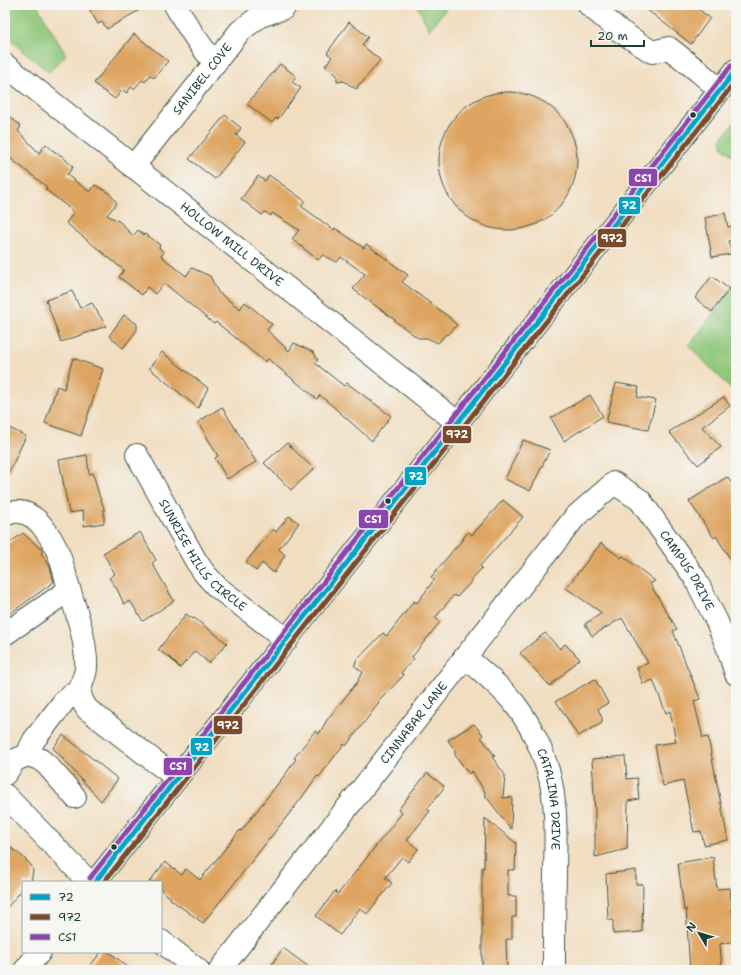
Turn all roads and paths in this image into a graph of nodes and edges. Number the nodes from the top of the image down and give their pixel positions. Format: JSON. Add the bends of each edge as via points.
{"nodes":[{"id":1,"x":175,"y":5,"type":"edge"},
{"id":2,"x":589,"y":5,"type":"edge"},
{"id":3,"x":284,"y":8,"type":"dead end"},
{"id":4,"x":215,"y":63,"type":"junction"},
{"id":5,"x":5,"y":65,"type":"edge"},
{"id":6,"x":736,"y":70,"type":"edge"},
{"id":7,"x":720,"y":90,"type":"junction"},
{"id":8,"x":133,"y":167,"type":"junction"},
{"id":9,"x":458,"y":423,"type":"junction"},
{"id":10,"x":137,"y":455,"type":"dead end"},
{"id":11,"x":614,"y":483,"type":"joint"},
{"id":12,"x":5,"y":515,"type":"edge"},
{"id":13,"x":69,"y":590,"type":"junction"},
{"id":14,"x":5,"y":634,"type":"edge"},
{"id":15,"x":286,"y":640,"type":"junction"},
{"id":16,"x":465,"y":658,"type":"junction"},
{"id":17,"x":736,"y":674,"type":"edge"},
{"id":18,"x":80,"y":692,"type":"junction"},
{"id":19,"x":13,"y":760,"type":"edge"},
{"id":20,"x":177,"y":778,"type":"junction"},
{"id":21,"x":5,"y":795,"type":"edge"},
{"id":22,"x":75,"y":797,"type":"dead end"},
{"id":23,"x":89,"y":881,"type":"edge"},
{"id":24,"x":96,"y":881,"type":"edge"},
{"id":25,"x":162,"y":942,"type":"edge"},
{"id":26,"x":198,"y":970,"type":"edge"},
{"id":27,"x":220,"y":970,"type":"edge"},
{"id":28,"x":554,"y":970,"type":"edge"}],
"edges":[{"from":1,"to":4,"type":"street","via":[[203,50]]},
{"from":2,"to":7,"type":"street","via":[[620,31],[652,52],[669,48]]},
{"from":3,"to":4,"type":"street","name":"SANIBEL COVE","via":[[260,16],[240,31]]},
{"from":4,"to":8,"type":"street","name":"SANIBEL COVE"},
{"from":5,"to":8,"type":"street","name":"HOLLOW MILL DRIVE"},
{"from":6,"to":7,"type":"street"},
{"from":7,"to":9,"type":"street"},
{"from":8,"to":9,"type":"street","name":"HOLLOW MILL DRIVE"},
{"from":9,"to":15,"type":"street"},
{"from":10,"to":15,"type":"street","name":"SUNRISE HILLS CIRCLE","via":[[205,574],[217,587]]},
{"from":11,"to":16,"type":"street","name":"CINNABAR LANE","via":[[576,517]]},
{"from":11,"to":17,"type":"street","name":"CAMPUS DRIVE","via":[[640,500],[695,578],[720,628]]},
{"from":12,"to":13,"type":"street","via":[[20,512],[38,521],[55,545]]},
{"from":13,"to":14,"type":"street"},
{"from":13,"to":18,"type":"street","via":[[86,652],[85,674]]},
{"from":15,"to":20,"type":"street"},
{"from":16,"to":27,"type":"street","name":"CINNABAR LANE"},
{"from":16,"to":28,"type":"street","name":"CATALINA DRIVE","via":[[514,704],[539,745],[550,778],[556,829]]},
{"from":18,"to":19,"type":"street","via":[[66,699],[30,748]]},
{"from":18,"to":20,"type":"street","via":[[81,700],[87,708]]},
{"from":19,"to":22,"type":"street","via":[[34,757],[41,760]]},
{"from":20,"to":24,"type":"street"},
{"from":21,"to":23,"type":"street"},
{"from":25,"to":26,"type":"street"}]}
